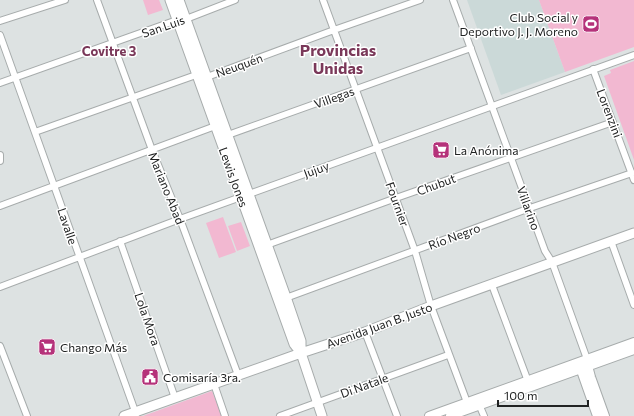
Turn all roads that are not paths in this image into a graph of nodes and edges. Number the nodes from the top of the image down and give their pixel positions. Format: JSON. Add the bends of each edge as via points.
{"nodes":[{"id":1,"x":65,"y":0,"type":"edge"},
{"id":2,"x":98,"y":0,"type":"edge"},
{"id":3,"x":170,"y":0,"type":"edge"},
{"id":4,"x":179,"y":0,"type":"edge"},
{"id":5,"x":235,"y":0,"type":"edge"},
{"id":6,"x":324,"y":0,"type":"edge"},
{"id":7,"x":420,"y":0,"type":"edge"},
{"id":8,"x":453,"y":0,"type":"edge"},
{"id":9,"x":182,"y":20,"type":"junction"},
{"id":10,"x":0,"y":21,"type":"edge"},
{"id":11,"x":334,"y":30,"type":"junction"},
{"id":12,"x":0,"y":35,"type":"edge"},
{"id":13,"x":114,"y":43,"type":"junction"},
{"id":14,"x":471,"y":48,"type":"junction"},
{"id":15,"x":634,"y":55,"type":"edge"},
{"id":16,"x":593,"y":69,"type":"junction"},
{"id":17,"x":196,"y":75,"type":"junction"},
{"id":18,"x":207,"y":77,"type":"junction"},
{"id":19,"x":16,"y":78,"type":"junction"},
{"id":20,"x":0,"y":84,"type":"edge"},
{"id":21,"x":356,"y":89,"type":"junction"},
{"id":22,"x":133,"y":97,"type":"junction"},
{"id":23,"x":491,"y":105,"type":"junction"},
{"id":24,"x":613,"y":122,"type":"junction"},
{"id":25,"x":219,"y":125,"type":"junction"},
{"id":26,"x":35,"y":132,"type":"junction"},
{"id":27,"x":224,"y":137,"type":"junction"},
{"id":28,"x":378,"y":146,"type":"junction"},
{"id":29,"x":152,"y":150,"type":"junction"},
{"id":30,"x":0,"y":155,"type":"edge"},
{"id":31,"x":511,"y":157,"type":"junction"},
{"id":32,"x":0,"y":161,"type":"edge"},
{"id":33,"x":632,"y":173,"type":"junction"},
{"id":34,"x":634,"y":180,"type":"edge"},
{"id":35,"x":55,"y":186,"type":"junction"},
{"id":36,"x":245,"y":195,"type":"junction"},
{"id":37,"x":396,"y":198,"type":"junction"},
{"id":38,"x":0,"y":206,"type":"edge"},
{"id":39,"x":530,"y":208,"type":"junction"},
{"id":40,"x":180,"y":219,"type":"junction"},
{"id":41,"x":634,"y":233,"type":"edge"},
{"id":42,"x":120,"y":241,"type":"junction"},
{"id":43,"x":611,"y":241,"type":"junction"},
{"id":44,"x":263,"y":247,"type":"junction"},
{"id":45,"x":415,"y":251,"type":"junction"},
{"id":46,"x":79,"y":257,"type":"junction"},
{"id":47,"x":552,"y":262,"type":"junction"},
{"id":48,"x":492,"y":285,"type":"junction"},
{"id":49,"x":0,"y":287,"type":"edge"},
{"id":50,"x":282,"y":299,"type":"junction"},
{"id":51,"x":634,"y":304,"type":"edge"},
{"id":52,"x":431,"y":306,"type":"junction"},
{"id":53,"x":365,"y":332,"type":"junction"},
{"id":54,"x":634,"y":342,"type":"edge"},
{"id":55,"x":0,"y":346,"type":"edge"},
{"id":56,"x":634,"y":350,"type":"edge"},
{"id":57,"x":301,"y":352,"type":"junction"},
{"id":58,"x":448,"y":355,"type":"junction"},
{"id":59,"x":588,"y":363,"type":"junction"},
{"id":60,"x":579,"y":366,"type":"junction"},
{"id":61,"x":238,"y":375,"type":"junction"},
{"id":62,"x":383,"y":378,"type":"junction"},
{"id":63,"x":214,"y":384,"type":"junction"},
{"id":64,"x":529,"y":384,"type":"junction"},
{"id":65,"x":175,"y":398,"type":"junction"},
{"id":66,"x":318,"y":402,"type":"junction"},
{"id":67,"x":478,"y":402,"type":"junction"},
{"id":68,"x":468,"y":406,"type":"junction"},
{"id":69,"x":136,"y":414,"type":"edge"},
{"id":70,"x":27,"y":416,"type":"edge"},
{"id":71,"x":124,"y":416,"type":"edge"},
{"id":72,"x":225,"y":416,"type":"edge"},
{"id":73,"x":280,"y":416,"type":"edge"},
{"id":74,"x":322,"y":416,"type":"edge"},
{"id":75,"x":397,"y":416,"type":"edge"},
{"id":76,"x":429,"y":416,"type":"edge"},
{"id":77,"x":450,"y":416,"type":"edge"},
{"id":78,"x":484,"y":416,"type":"edge"},
{"id":79,"x":597,"y":416,"type":"edge"},
{"id":80,"x":605,"y":416,"type":"edge"}],
"edges":[{"from":1,"to":10,"type":"street"},
{"from":2,"to":13,"type":"street","name":"Mariano Abad"},
{"from":3,"to":9,"type":"main road","name":"Lewis Jones"},
{"from":4,"to":9,"type":"main road","name":"Lewis Jones"},
{"from":5,"to":9,"type":"street","name":"San Luis"},
{"from":6,"to":11,"type":"street","name":"Fournier"},
{"from":7,"to":11,"type":"street","name":"Neuquén"},
{"from":8,"to":14,"type":"street","name":"Villarino"},
{"from":9,"to":13,"type":"street","name":"San Luis"},
{"from":9,"to":17,"type":"main road","name":"Lewis Jones"},
{"from":9,"to":18,"type":"main road","name":"Lewis Jones"},
{"from":11,"to":18,"type":"street","name":"Neuquén"},
{"from":11,"to":21,"type":"street","name":"Fournier"},
{"from":12,"to":19,"type":"street","name":"Lavalle"},
{"from":13,"to":19,"type":"street","name":"San Luis"},
{"from":13,"to":22,"type":"street","name":"Mariano Abad"},
{"from":14,"to":21,"type":"street","name":"Villegas"},
{"from":14,"to":23,"type":"street","name":"Villarino"},
{"from":15,"to":16,"type":"street","name":"Jujuy"},
{"from":16,"to":23,"type":"street","name":"Jujuy"},
{"from":16,"to":24,"type":"street","name":"Lorenzini"},
{"from":17,"to":18,"type":"street","name":"Neuquén"},
{"from":17,"to":22,"type":"street","name":"Neuquén"},
{"from":17,"to":25,"type":"main road","name":"Lewis Jones"},
{"from":18,"to":25,"type":"main road","name":"Lewis Jones"},
{"from":19,"to":20,"type":"street","name":"San Luis"},
{"from":19,"to":26,"type":"street","name":"Lavalle"},
{"from":21,"to":27,"type":"street","name":"Villegas"},
{"from":21,"to":28,"type":"street","name":"Fournier"},
{"from":22,"to":26,"type":"street","name":"Neuquén"},
{"from":22,"to":29,"type":"street","name":"Mariano Abad"},
{"from":23,"to":28,"type":"street","name":"Jujuy"},
{"from":23,"to":31,"type":"street","name":"Villarino"},
{"from":24,"to":31,"type":"street","name":"Chubut"},
{"from":24,"to":33,"type":"street","name":"Lorenzini"},
{"from":25,"to":27,"type":"main road","name":"Lewis Jones"},
{"from":25,"to":29,"type":"street"},
{"from":26,"to":35,"type":"street","name":"Lavalle"},
{"from":27,"to":36,"type":"main road","name":"Lewis Jones"},
{"from":28,"to":36,"type":"street","name":"Jujuy"},
{"from":28,"to":37,"type":"street","name":"Fournier"},
{"from":29,"to":35,"type":"street"},
{"from":29,"to":40,"type":"street","name":"Mariano Abad"},
{"from":30,"to":32,"type":"street"},
{"from":31,"to":37,"type":"street","name":"Chubut"},
{"from":31,"to":39,"type":"street","name":"Villarino"},
{"from":33,"to":34,"type":"street","name":"Lorenzini"},
{"from":33,"to":39,"type":"street","name":"Río Negro"},
{"from":35,"to":38,"type":"street"},
{"from":35,"to":46,"type":"street","name":"Lavalle"},
{"from":36,"to":40,"type":"street","name":"Jujuy"},
{"from":36,"to":44,"type":"main road","name":"Lewis Jones"},
{"from":37,"to":44,"type":"street","name":"Chubut"},
{"from":37,"to":45,"type":"street","name":"Fournier"},
{"from":39,"to":45,"type":"street","name":"Río Negro"},
{"from":39,"to":47,"type":"street","name":"Villarino","via":[[545,251]]},
{"from":40,"to":42,"type":"street","name":"Jujuy"},
{"from":40,"to":61,"type":"street","name":"Mariano Abad"},
{"from":41,"to":43,"type":"main road","name":"Avenida Juan B. Justo"},
{"from":42,"to":46,"type":"street","name":"Jujuy"},
{"from":42,"to":65,"type":"street","name":"Lola Mora"},
{"from":43,"to":47,"type":"main road","name":"Avenida Juan B. Justo"},
{"from":43,"to":51,"type":"street"},
{"from":44,"to":50,"type":"main road","name":"Lewis Jones"},
{"from":45,"to":50,"type":"street","name":"Río Negro"},
{"from":45,"to":52,"type":"street","name":"Fournier"},
{"from":46,"to":49,"type":"street","name":"Jujuy"},
{"from":46,"to":69,"type":"street","name":"Lavalle"},
{"from":47,"to":48,"type":"main road","name":"Avenida Juan B. Justo"},
{"from":47,"to":59,"type":"street","name":"Villarino"},
{"from":48,"to":52,"type":"main road","name":"Avenida Juan B. Justo"},
{"from":48,"to":64,"type":"street"},
{"from":50,"to":57,"type":"main road","name":"Lewis Jones","via":[[301,341]]},
{"from":52,"to":53,"type":"main road","name":"Avenida Juan B. Justo"},
{"from":52,"to":58,"type":"street","name":"Fournier"},
{"from":53,"to":57,"type":"main road","name":"Avenida Juan B. Justo"},
{"from":53,"to":62,"type":"street"},
{"from":54,"to":59,"type":"street"},
{"from":55,"to":70,"type":"street"},
{"from":56,"to":59,"type":"street"},
{"from":57,"to":61,"type":"main road","name":"Avenida Juan B. Justo"},
{"from":57,"to":66,"type":"main road","name":"Lewis Jones"},
{"from":58,"to":62,"type":"street","name":"Di Natale"},
{"from":58,"to":68,"type":"street","name":"Fournier"},
{"from":59,"to":60,"type":"street"},
{"from":59,"to":80,"type":"street","name":"Villarino"},
{"from":60,"to":64,"type":"street"},
{"from":60,"to":79,"type":"street"},
{"from":61,"to":63,"type":"main road","name":"Avenida Juan B. Justo"},
{"from":62,"to":66,"type":"street","name":"Di Natale"},
{"from":62,"to":75,"type":"street"},
{"from":63,"to":65,"type":"main road","name":"Avenida Juan B. Justo"},
{"from":63,"to":72,"type":"street"},
{"from":64,"to":67,"type":"street"},
{"from":65,"to":69,"type":"main road","name":"Avenida Juan B. Justo"},
{"from":66,"to":73,"type":"street","name":"Di Natale"},
{"from":66,"to":74,"type":"main road","name":"Lewis Jones"},
{"from":67,"to":68,"type":"street"},
{"from":67,"to":78,"type":"street"},
{"from":68,"to":76,"type":"street"},
{"from":68,"to":77,"type":"street"},
{"from":69,"to":71,"type":"main road","name":"Avenida Juan B. Justo"}]}
